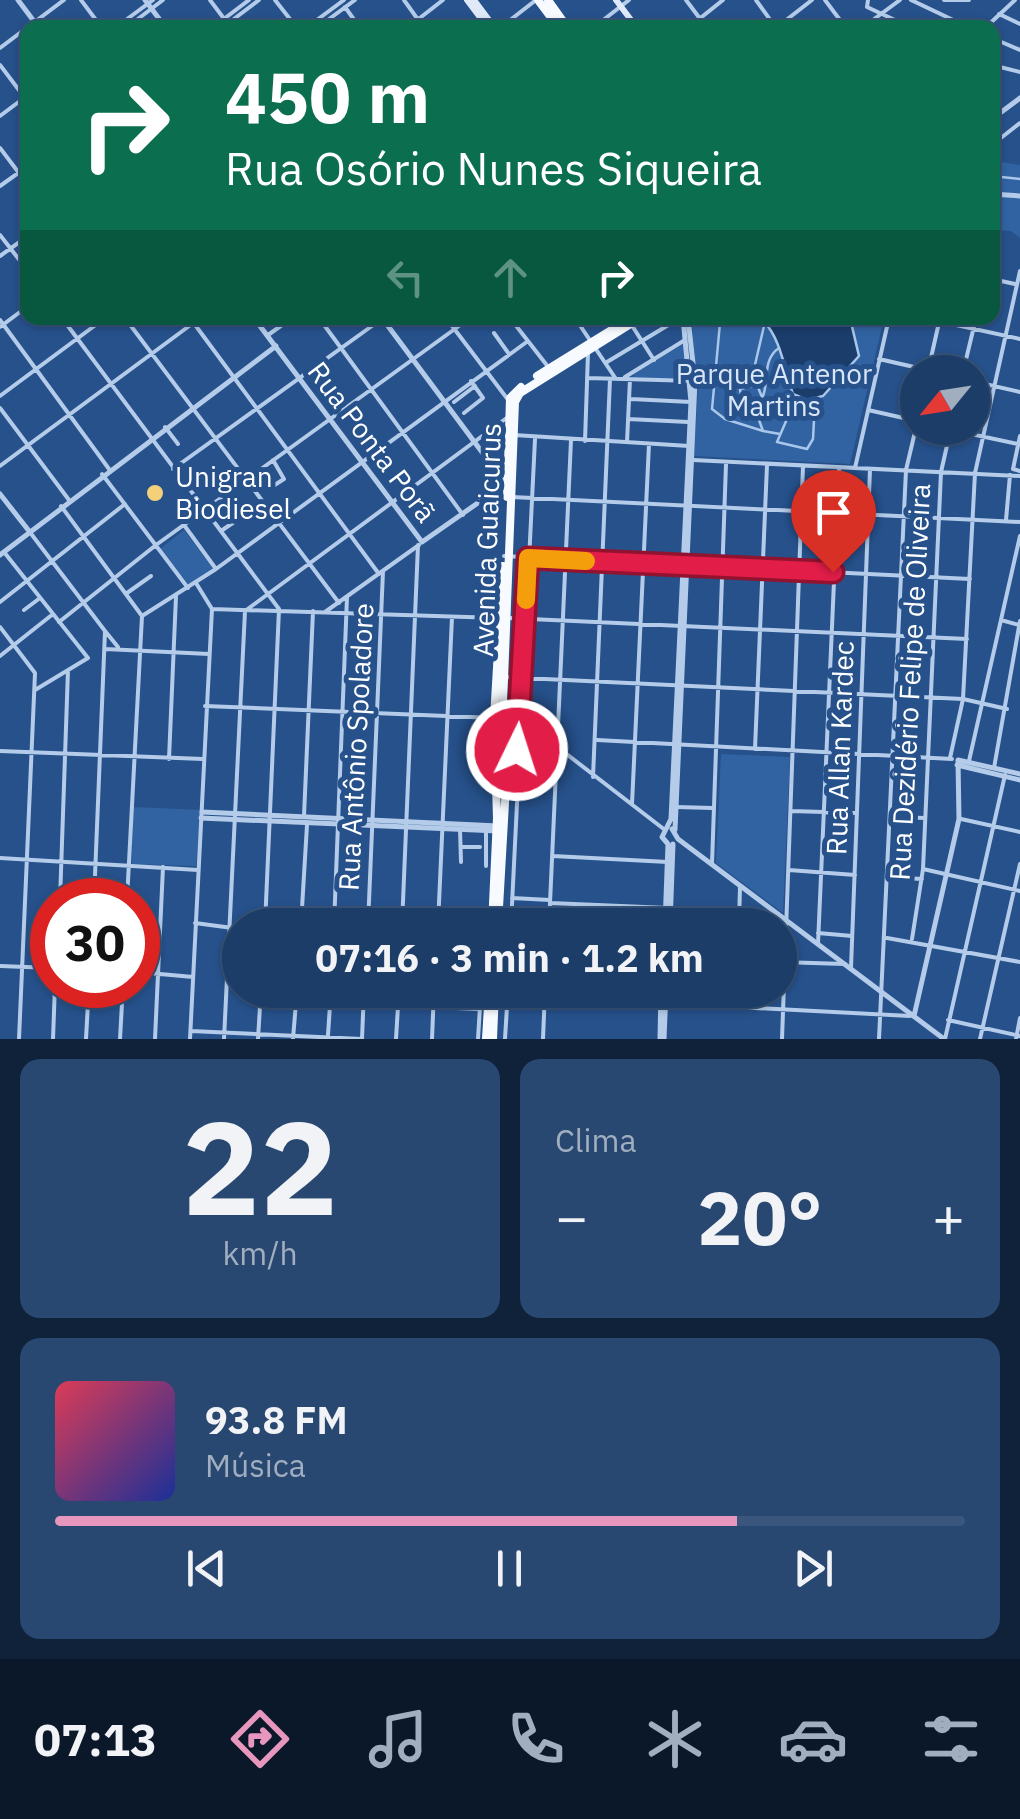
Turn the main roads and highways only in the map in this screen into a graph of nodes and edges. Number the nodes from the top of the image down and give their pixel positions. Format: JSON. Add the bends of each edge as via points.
{"nodes":[{"id":1,"x":471,"y":0,"type":"edge"},
{"id":2,"x":537,"y":0,"type":"edge"},
{"id":3,"x":487,"y":20,"type":"edge"},
{"id":4,"x":553,"y":20,"type":"edge"},
{"id":5,"x":625,"y":325,"type":"edge"},
{"id":6,"x":512,"y":399,"type":"junction"},
{"id":7,"x":510,"y":432,"type":"junction"},
{"id":8,"x":501,"y":677,"type":"junction"},
{"id":9,"x":492,"y":718,"type":"junction"},
{"id":10,"x":505,"y":720,"type":"junction"},
{"id":11,"x":517,"y":750,"type":"road end"},
{"id":12,"x":506,"y":751,"type":"junction"},
{"id":13,"x":507,"y":768,"type":"junction"},
{"id":14,"x":494,"y":769,"type":"junction"},
{"id":15,"x":499,"y":828,"type":"junction"},
{"id":16,"x":496,"y":908,"type":"edge"},
{"id":17,"x":489,"y":1008,"type":"edge"},
{"id":18,"x":490,"y":1039,"type":"edge"}],
"edges":[{"from":1,"to":3,"type":"main road"},
{"from":2,"to":4,"type":"main road"},
{"from":5,"to":6,"type":"main road"},
{"from":6,"to":7,"type":"main road","name":"Avenida Guaicurus"},
{"from":6,"to":7,"type":"main road","name":"Avenida Guaicurus"},
{"from":7,"to":8,"type":"main road","name":"Avenida Guaicurus"},
{"from":8,"to":9,"type":"main road","name":"Avenida Guaicurus"},
{"from":8,"to":10,"type":"main road","name":"Avenida Guaicurus"},
{"from":9,"to":10,"type":"main road"},
{"from":9,"to":14,"type":"main road","name":"Avenida Guaicurus"},
{"from":10,"to":12,"type":"main road","name":"Avenida Guaicurus"},
{"from":11,"to":12,"type":"main road"},
{"from":12,"to":13,"type":"main road","name":"Avenida Guaicurus"},
{"from":13,"to":14,"type":"main road","via":[[500,777]]},
{"from":13,"to":15,"type":"main road","name":"Avenida Guaicurus"},
{"from":14,"to":15,"type":"main road","name":"Avenida Guaicurus"},
{"from":15,"to":16,"type":"main road","name":"Avenida Guaicurus"},
{"from":17,"to":18,"type":"main road"}]}
